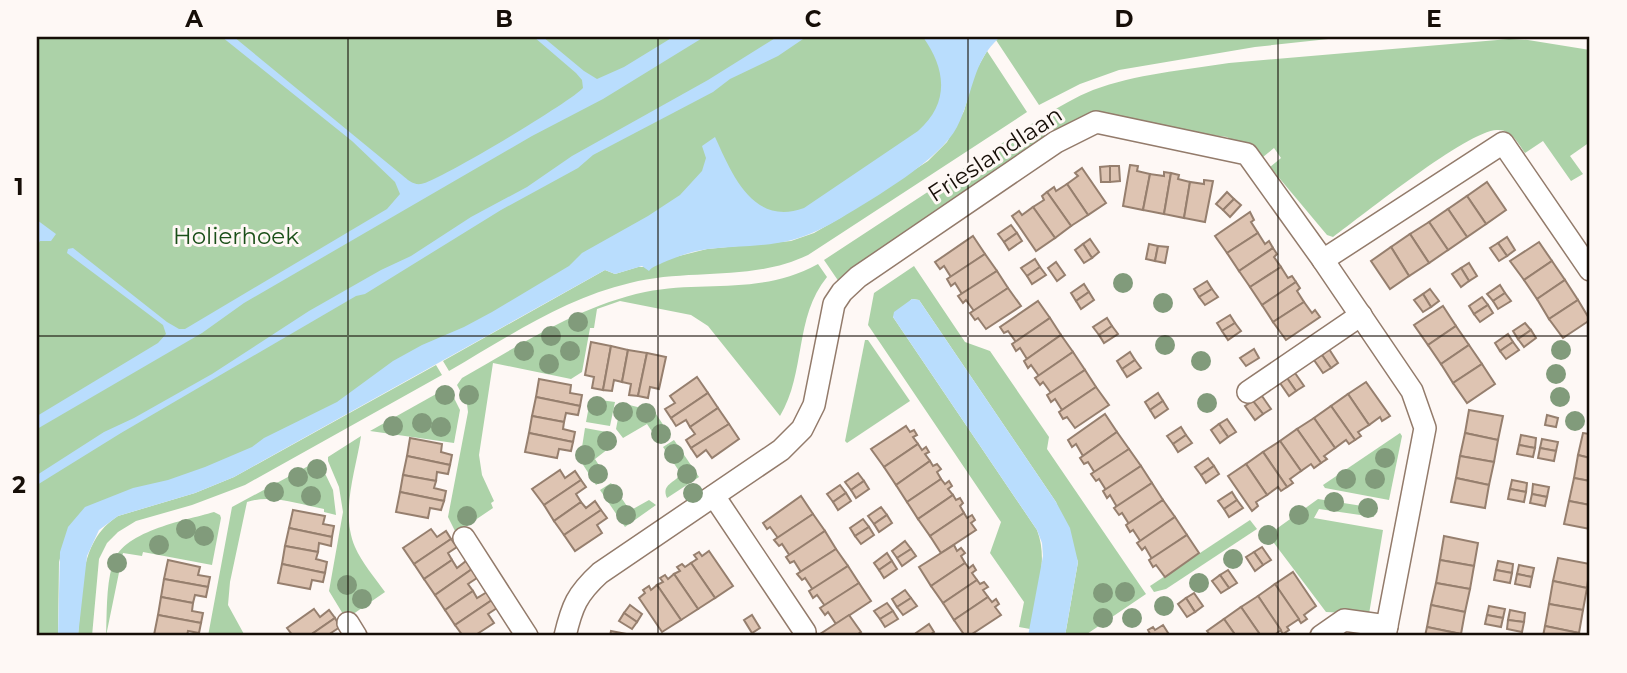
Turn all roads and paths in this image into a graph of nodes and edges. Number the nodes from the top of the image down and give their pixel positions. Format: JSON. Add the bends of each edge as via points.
{"nodes":[{"id":1,"x":1323,"y":260,"type":"junction"},
{"id":2,"x":1590,"y":270,"type":"edge"},
{"id":3,"x":1361,"y":315,"type":"junction"},
{"id":4,"x":1248,"y":392,"type":"dead end"},
{"id":5,"x":714,"y":496,"type":"junction"},
{"id":6,"x":464,"y":538,"type":"dead end"},
{"id":7,"x":1386,"y":631,"type":"edge"},
{"id":8,"x":805,"y":632,"type":"dead end"},
{"id":9,"x":527,"y":636,"type":"edge"},
{"id":10,"x":565,"y":636,"type":"edge"},
{"id":11,"x":1321,"y":636,"type":"edge"}],
"edges":[{"from":1,"to":2,"type":"street","via":[[1503,144]]},
{"from":1,"to":3,"type":"street","name":"Frieslandlaan"},
{"from":1,"to":5,"type":"street","name":"Frieslandlaan","via":[[1247,153],[1096,122],[1056,142],[858,277],[834,304],[814,405],[802,429],[781,450]]},
{"from":3,"to":4,"type":"street"},
{"from":3,"to":7,"type":"street","name":"Frieslandlaan","via":[[1412,391],[1425,428]]},
{"from":5,"to":8,"type":"street"},
{"from":5,"to":10,"type":"street","name":"Frieslandlaan","via":[[582,589]]},
{"from":6,"to":9,"type":"street"},
{"from":7,"to":11,"type":"street","via":[[1344,620]]}]}
